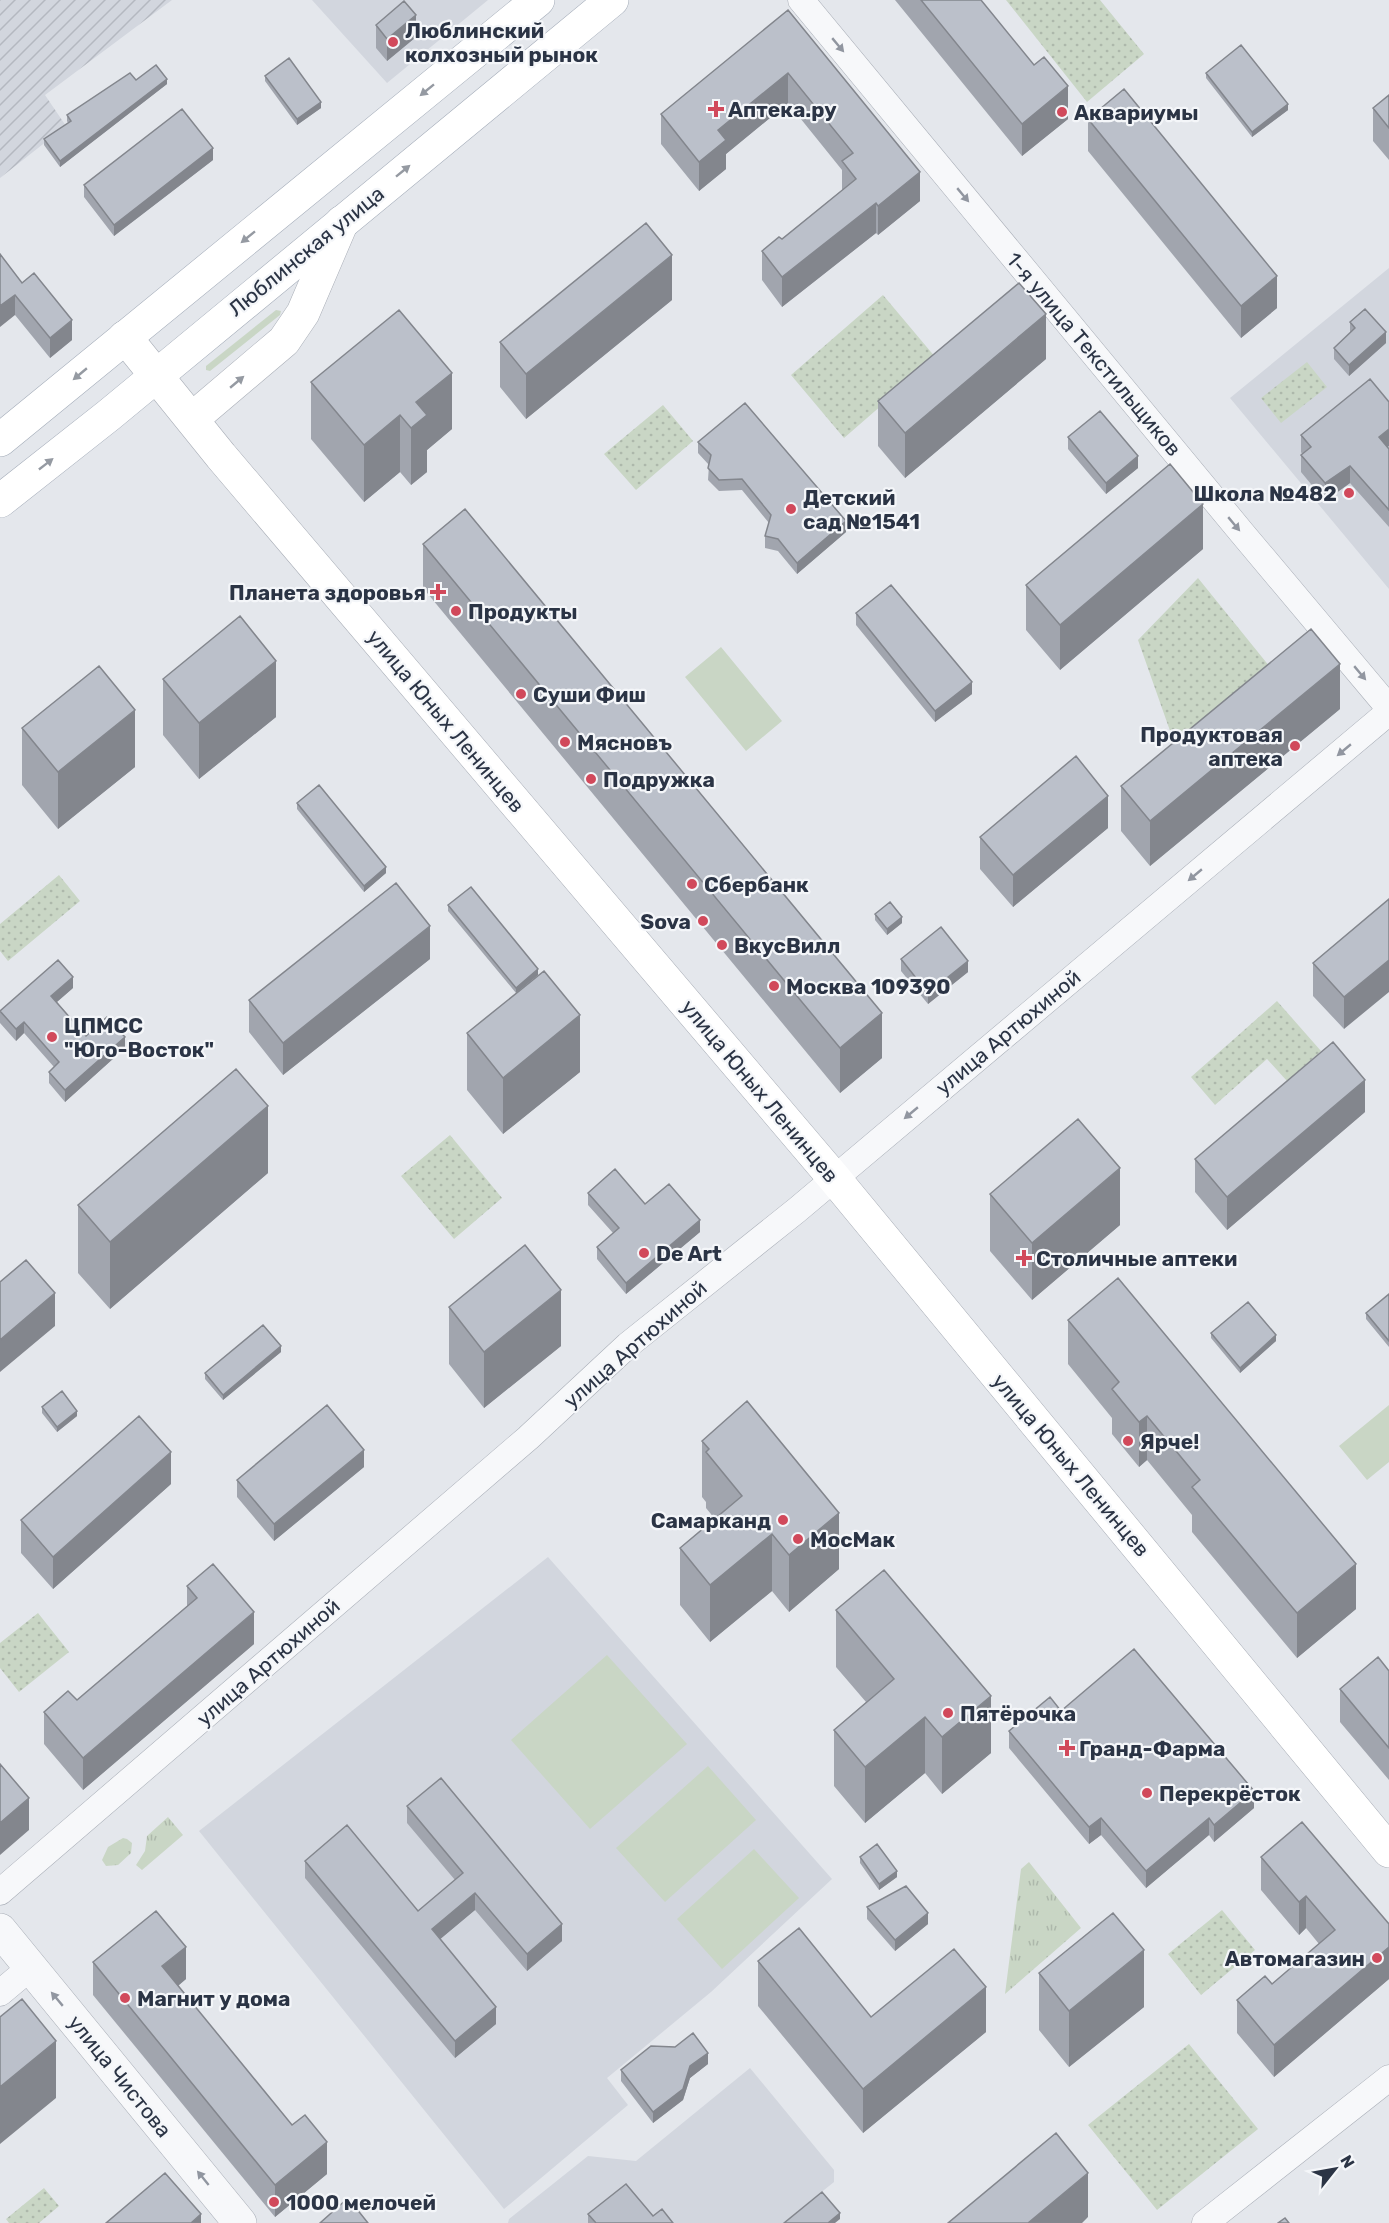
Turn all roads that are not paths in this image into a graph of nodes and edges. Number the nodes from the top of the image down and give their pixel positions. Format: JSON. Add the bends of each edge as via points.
{"nodes":[{"id":1,"x":538,"y":0,"type":"edge"},
{"id":2,"x":612,"y":0,"type":"edge"},
{"id":3,"x":801,"y":0,"type":"edge"},
{"id":4,"x":342,"y":222,"type":"junction"},
{"id":5,"x":125,"y":337,"type":"junction"},
{"id":6,"x":156,"y":375,"type":"junction"},
{"id":7,"x":192,"y":419,"type":"junction"},
{"id":8,"x":0,"y":440,"type":"edge"},
{"id":9,"x":0,"y":501,"type":"edge"},
{"id":10,"x":1389,"y":708,"type":"edge"},
{"id":11,"x":1389,"y":712,"type":"edge"},
{"id":12,"x":834,"y":1179,"type":"junction"},
{"id":13,"x":1389,"y":1851,"type":"edge"},
{"id":14,"x":0,"y":1892,"type":"edge"},
{"id":15,"x":0,"y":1930,"type":"edge"},
{"id":16,"x":31,"y":1967,"type":"junction"},
{"id":17,"x":0,"y":1993,"type":"edge"},
{"id":18,"x":1389,"y":2078,"type":"edge"},
{"id":19,"x":240,"y":2223,"type":"edge"},
{"id":20,"x":1205,"y":2223,"type":"edge"}],
"edges":[{"from":1,"to":5,"type":"main road","one_way":true},
{"from":4,"to":2,"type":"main road","name":"Люблинская улица","one_way":true},
{"from":3,"to":10,"type":"street","name":"1-я улица Текстильщиков","one_way":true},
{"from":4,"to":6,"type":"main road","name":"Люблинская улица"},
{"from":7,"to":4,"type":"main road","one_way":true,"via":[[284,341],[303,313]]},
{"from":5,"to":6,"type":"main road","name":"улица Юных Ленинцев"},
{"from":5,"to":8,"type":"main road","one_way":true},
{"from":6,"to":7,"type":"main road","name":"улица Юных Ленинцев"},
{"from":9,"to":6,"type":"main road","name":"Люблинская улица","one_way":true},
{"from":7,"to":12,"type":"main road","name":"улица Юных Ленинцев"},
{"from":11,"to":12,"type":"street","name":"улица Артюхиной","one_way":true},
{"from":12,"to":13,"type":"main road","name":"улица Юных Ленинцев"},
{"from":12,"to":14,"type":"street","name":"улица Артюхиной","via":[[628,1345],[528,1438]]},
{"from":15,"to":16,"type":"street","name":"улица Чистова"},
{"from":16,"to":17,"type":"street"},
{"from":19,"to":16,"type":"street","name":"улица Чистова","one_way":true},
{"from":18,"to":20,"type":"street"}]}
